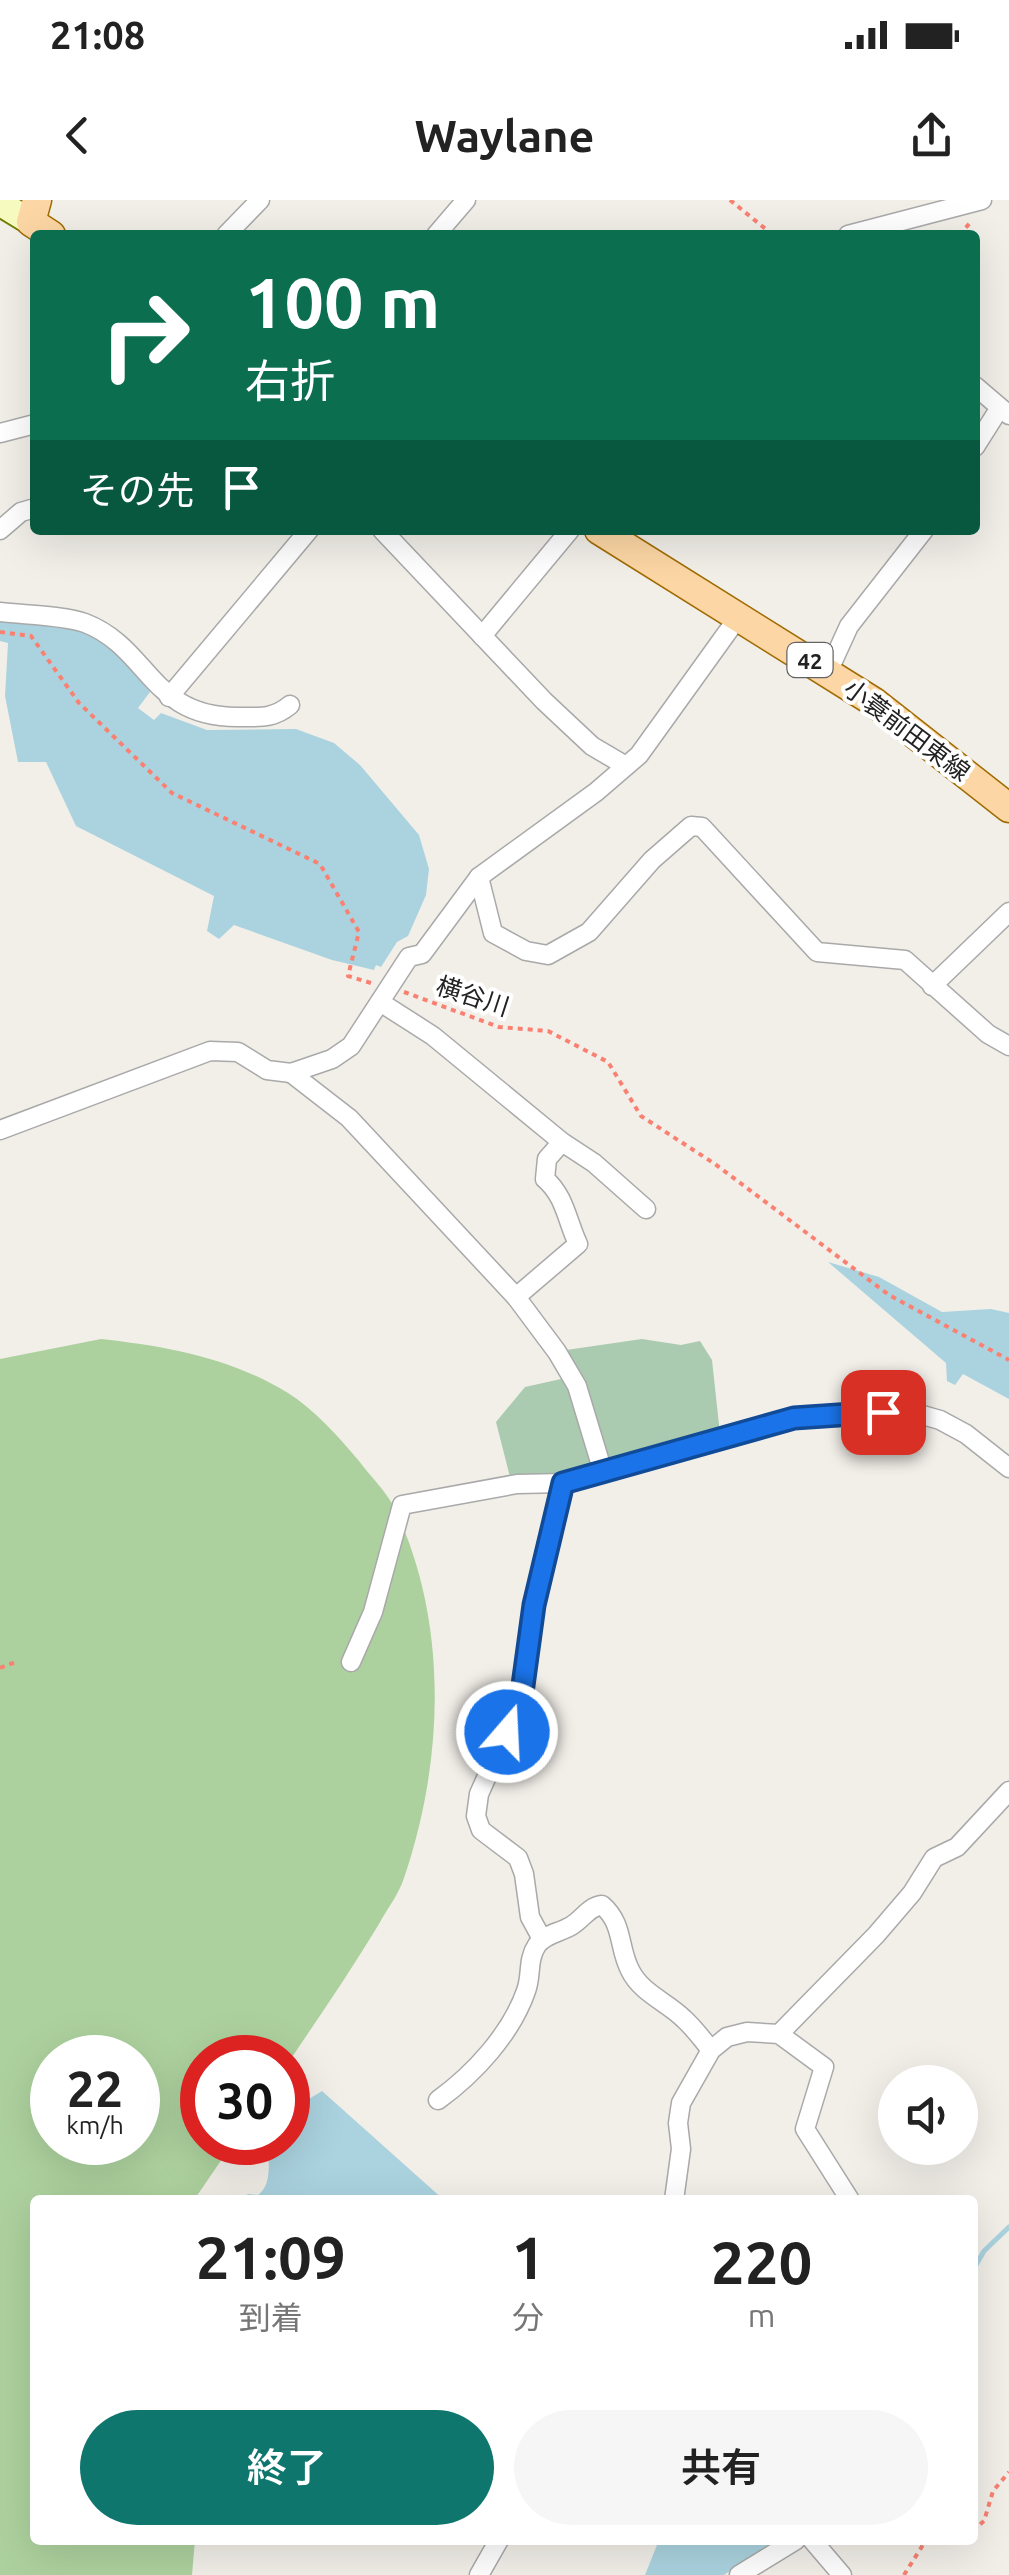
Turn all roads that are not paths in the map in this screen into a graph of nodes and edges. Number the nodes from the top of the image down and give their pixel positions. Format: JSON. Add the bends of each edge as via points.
{"nodes":[{"id":1,"x":260,"y":200,"type":"edge"},
{"id":2,"x":466,"y":200,"type":"edge"},
{"id":3,"x":982,"y":200,"type":"edge"},
{"id":4,"x":0,"y":203,"type":"edge"},
{"id":5,"x":40,"y":219,"type":"edge"},
{"id":6,"x":231,"y":230,"type":"edge"},
{"id":7,"x":440,"y":230,"type":"edge"},
{"id":8,"x":867,"y":230,"type":"edge"},
{"id":9,"x":980,"y":390,"type":"edge"},
{"id":10,"x":1004,"y":412,"type":"edge"},
{"id":11,"x":30,"y":425,"type":"edge"},
{"id":12,"x":0,"y":433,"type":"edge"},
{"id":13,"x":980,"y":441,"type":"edge"},
{"id":14,"x":30,"y":509,"type":"edge"},
{"id":15,"x":0,"y":530,"type":"edge"},
{"id":16,"x":304,"y":535,"type":"edge"},
{"id":17,"x":387,"y":535,"type":"edge"},
{"id":18,"x":566,"y":535,"type":"edge"},
{"id":19,"x":606,"y":535,"type":"edge"},
{"id":20,"x":920,"y":535,"type":"edge"},
{"id":21,"x":0,"y":612,"type":"edge"},
{"id":22,"x":739,"y":616,"type":"junction"},
{"id":23,"x":482,"y":636,"type":"junction"},
{"id":24,"x":828,"y":672,"type":"junction"},
{"id":25,"x":170,"y":697,"type":"junction"},
{"id":26,"x":290,"y":705,"type":"dead end"},
{"id":27,"x":626,"y":766,"type":"junction"},
{"id":28,"x":1009,"y":808,"type":"edge"},
{"id":29,"x":478,"y":877,"type":"junction"},
{"id":30,"x":1009,"y":912,"type":"edge"},
{"id":31,"x":932,"y":986,"type":"junction"},
{"id":32,"x":384,"y":995,"type":"junction"},
{"id":33,"x":1009,"y":1046,"type":"edge"},
{"id":34,"x":292,"y":1074,"type":"junction"},
{"id":35,"x":0,"y":1130,"type":"edge"},
{"id":36,"x":562,"y":1142,"type":"junction"},
{"id":37,"x":646,"y":1209,"type":"dead end"},
{"id":38,"x":516,"y":1297,"type":"junction"},
{"id":39,"x":1009,"y":1468,"type":"edge"},
{"id":40,"x":603,"y":1472,"type":"junction"},
{"id":41,"x":563,"y":1483,"type":"junction"},
{"id":42,"x":351,"y":1662,"type":"dead end"},
{"id":43,"x":1009,"y":1791,"type":"edge"},
{"id":44,"x":542,"y":1939,"type":"junction"},
{"id":45,"x":779,"y":2034,"type":"junction"},
{"id":46,"x":710,"y":2050,"type":"junction"},
{"id":47,"x":438,"y":2100,"type":"dead end"},
{"id":48,"x":675,"y":2195,"type":"edge"},
{"id":49,"x":847,"y":2195,"type":"edge"},
{"id":50,"x":497,"y":2545,"type":"edge"},
{"id":51,"x":788,"y":2545,"type":"edge"},
{"id":52,"x":816,"y":2545,"type":"edge"},
{"id":53,"x":480,"y":2575,"type":"edge"},
{"id":54,"x":739,"y":2575,"type":"edge"},
{"id":55,"x":842,"y":2575,"type":"edge"}],
"edges":[{"from":1,"to":6,"type":"street"},
{"from":2,"to":7,"type":"street"},
{"from":3,"to":8,"type":"street"},
{"from":4,"to":5,"type":"main road"},
{"from":9,"to":10,"type":"street"},
{"from":10,"to":13,"type":"street"},
{"from":11,"to":12,"type":"street"},
{"from":14,"to":15,"type":"street"},
{"from":16,"to":25,"type":"street"},
{"from":17,"to":23,"type":"street"},
{"from":18,"to":23,"type":"street"},
{"from":19,"to":22,"type":"main road","name":"小蓑前田東線","number":"42"},
{"from":20,"to":24,"type":"street","via":[[849,626]]},
{"from":21,"to":25,"type":"street","via":[[84,623],[112,640]]},
{"from":22,"to":24,"type":"main road","name":"小蓑前田東線","number":"42"},
{"from":22,"to":27,"type":"street"},
{"from":23,"to":27,"type":"street","via":[[592,746]]},
{"from":24,"to":28,"type":"main road","name":"小蓑前田東線","number":"42"},
{"from":25,"to":26,"type":"street","via":[[195,713],[225,717],[276,716]]},
{"from":27,"to":29,"type":"street"},
{"from":29,"to":31,"type":"street","via":[[493,933],[548,955],[589,932],[652,860],[691,826],[702,827],[817,952],[905,960]]},
{"from":29,"to":32,"type":"street"},
{"from":30,"to":31,"type":"street"},
{"from":31,"to":33,"type":"street"},
{"from":32,"to":34,"type":"street","via":[[350,1046]]},
{"from":32,"to":36,"type":"street"},
{"from":34,"to":35,"type":"street","via":[[267,1070],[238,1052],[210,1051]]},
{"from":34,"to":38,"type":"street","via":[[349,1118]]},
{"from":36,"to":37,"type":"street"},
{"from":36,"to":38,"type":"street","via":[[547,1159],[545,1179],[562,1198],[578,1244]]},
{"from":38,"to":40,"type":"street","via":[[577,1386]]},
{"from":39,"to":40,"type":"street","via":[[940,1420],[883,1412],[794,1418]]},
{"from":40,"to":41,"type":"street"},
{"from":41,"to":42,"type":"street","via":[[517,1484],[402,1505],[373,1612]]},
{"from":41,"to":44,"type":"street","via":[[534,1605],[521,1700],[479,1794],[476,1816],[481,1830],[518,1858],[530,1917]]},
{"from":43,"to":45,"type":"street","via":[[958,1847],[934,1858],[876,1936]]},
{"from":44,"to":46,"type":"street","via":[[602,1905],[614,1915],[637,1982],[684,2018]]},
{"from":44,"to":47,"type":"street","via":[[509,2025],[465,2080]]},
{"from":45,"to":46,"type":"street","via":[[747,2032]]},
{"from":45,"to":49,"type":"street","via":[[824,2067],[805,2129]]},
{"from":46,"to":48,"type":"street","via":[[681,2103]]},
{"from":50,"to":53,"type":"street"},
{"from":51,"to":54,"type":"street"},
{"from":52,"to":55,"type":"street"}]}
